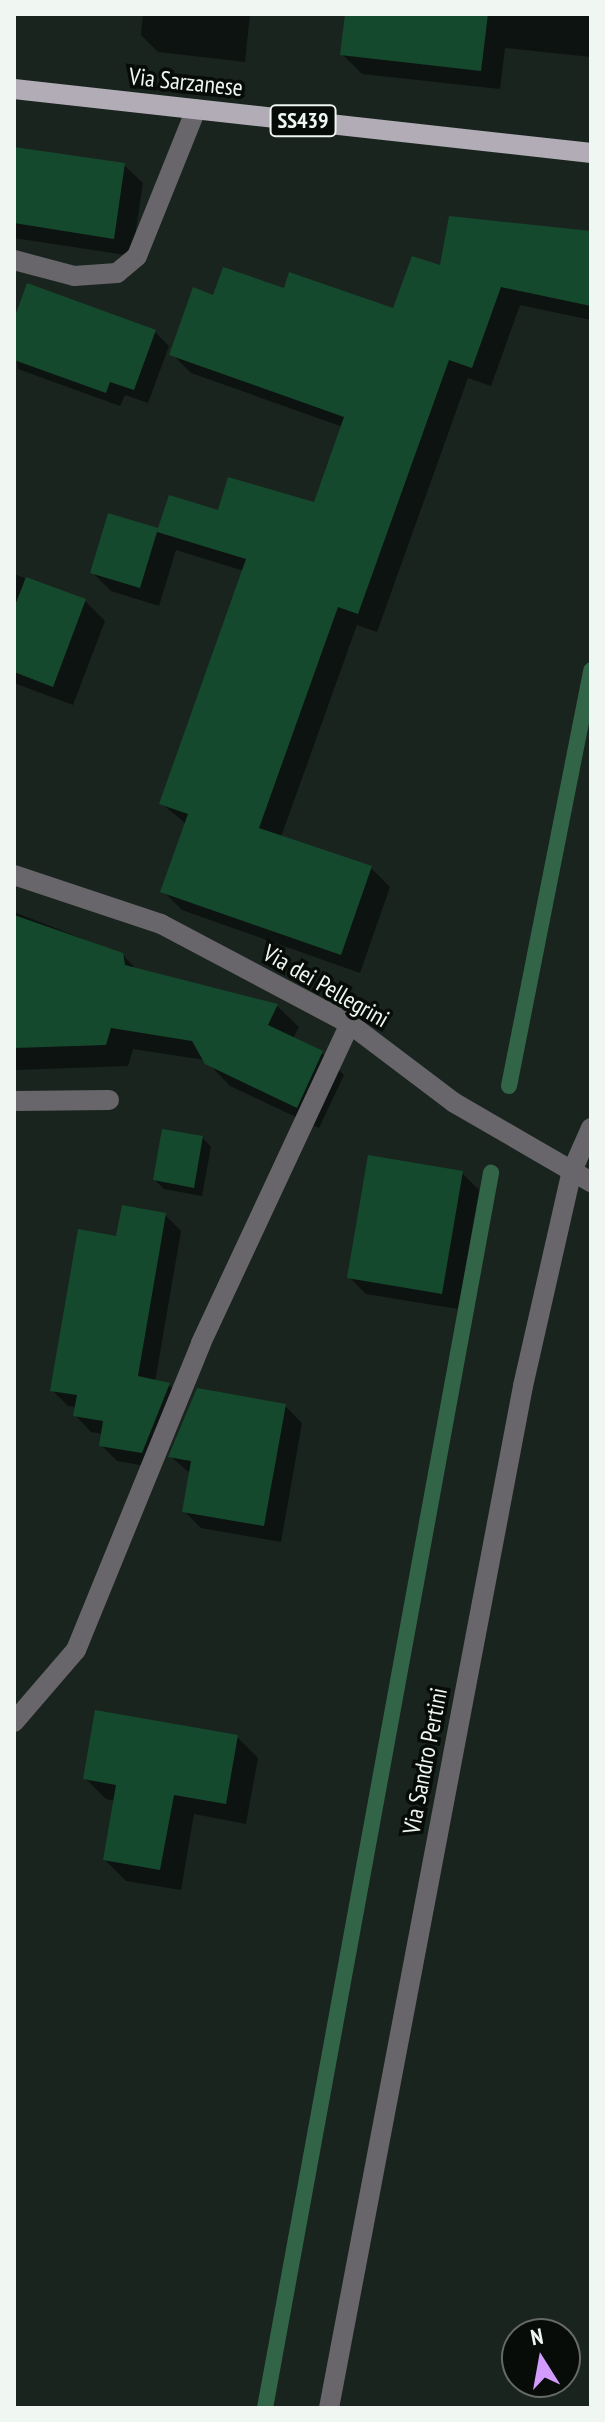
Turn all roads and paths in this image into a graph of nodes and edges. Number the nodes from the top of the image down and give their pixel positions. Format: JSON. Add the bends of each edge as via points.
{"nodes":[{"id":1,"x":14,"y":89,"type":"edge"},
{"id":2,"x":196,"y":109,"type":"junction"},
{"id":3,"x":591,"y":153,"type":"edge"},
{"id":4,"x":14,"y":260,"type":"edge"},
{"id":5,"x":14,"y":875,"type":"edge"},
{"id":6,"x":350,"y":1024,"type":"junction"},
{"id":7,"x":109,"y":1100,"type":"dead end"},
{"id":8,"x":14,"y":1101,"type":"edge"},
{"id":9,"x":591,"y":1128,"type":"edge"},
{"id":10,"x":572,"y":1171,"type":"junction"},
{"id":11,"x":591,"y":1182,"type":"edge"},
{"id":12,"x":14,"y":1722,"type":"edge"},
{"id":13,"x":329,"y":2408,"type":"edge"}],
"edges":[{"from":1,"to":2,"type":"main road","name":"Via Sarzanese","number":"SS439"},
{"from":2,"to":3,"type":"main road","name":"Via Sarzanese","number":"SS439"},
{"from":2,"to":4,"type":"street","via":[[137,256],[117,273],[74,276]]},
{"from":5,"to":6,"type":"street","name":"Via dei Pellegrini","via":[[161,924]]},
{"from":6,"to":10,"type":"street","name":"Via dei Pellegrini","via":[[453,1102]]},
{"from":6,"to":12,"type":"street","via":[[201,1343],[76,1650]]},
{"from":7,"to":8,"type":"street"},
{"from":9,"to":10,"type":"street","name":"Via Sandro Pertini"},
{"from":10,"to":11,"type":"street","name":"Via dei Pellegrini"},
{"from":10,"to":13,"type":"street","name":"Via Sandro Pertini","via":[[523,1386]]}]}
